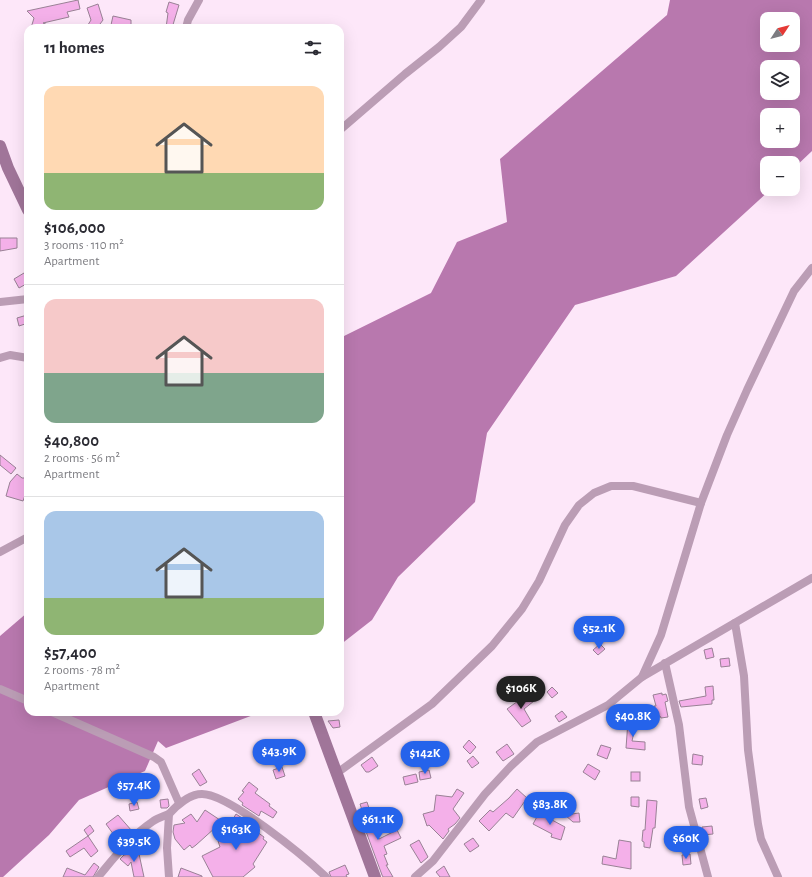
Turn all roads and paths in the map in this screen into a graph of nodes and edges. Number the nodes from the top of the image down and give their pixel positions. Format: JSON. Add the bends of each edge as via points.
{"nodes":[{"id":1,"x":199,"y":0,"type":"edge"},
{"id":2,"x":481,"y":0,"type":"edge"},
{"id":3,"x":187,"y":24,"type":"edge"},
{"id":4,"x":344,"y":127,"type":"edge"},
{"id":5,"x":0,"y":146,"type":"edge"},
{"id":6,"x":24,"y":202,"type":"edge"},
{"id":7,"x":812,"y":268,"type":"edge"},
{"id":8,"x":24,"y":299,"type":"edge"},
{"id":9,"x":0,"y":302,"type":"edge"},
{"id":10,"x":0,"y":358,"type":"edge"},
{"id":11,"x":24,"y":358,"type":"edge"},
{"id":12,"x":701,"y":503,"type":"junction"},
{"id":13,"x":24,"y":539,"type":"edge"},
{"id":14,"x":0,"y":552,"type":"edge"},
{"id":15,"x":812,"y":578,"type":"edge"},
{"id":16,"x":735,"y":623,"type":"junction"},
{"id":17,"x":665,"y":663,"type":"junction"},
{"id":18,"x":642,"y":677,"type":"junction"},
{"id":19,"x":0,"y":689,"type":"edge"},
{"id":20,"x":24,"y":699,"type":"edge"},
{"id":21,"x":61,"y":716,"type":"edge"},
{"id":22,"x":316,"y":716,"type":"edge"},
{"id":23,"x":337,"y":773,"type":"junction"},
{"id":24,"x":179,"y":803,"type":"junction"},
{"id":25,"x":169,"y":814,"type":"junction"},
{"id":26,"x":98,"y":877,"type":"edge"},
{"id":27,"x":169,"y":877,"type":"edge"},
{"id":28,"x":326,"y":877,"type":"edge"},
{"id":29,"x":375,"y":877,"type":"edge"},
{"id":30,"x":415,"y":877,"type":"edge"},
{"id":31,"x":708,"y":877,"type":"edge"},
{"id":32,"x":778,"y":877,"type":"edge"}],
"edges":[{"from":1,"to":3,"type":"street"},
{"from":2,"to":4,"type":"street","via":[[460,27],[439,47]]},
{"from":5,"to":6,"type":"street"},
{"from":7,"to":12,"type":"street","via":[[794,291],[747,390]]},
{"from":8,"to":9,"type":"street"},
{"from":10,"to":11,"type":"street"},
{"from":12,"to":18,"type":"street","via":[[661,635]]},
{"from":12,"to":23,"type":"street","via":[[633,486],[610,486],[594,493],[579,505],[565,525],[539,581],[522,609],[492,646],[432,704]]},
{"from":13,"to":14,"type":"street"},
{"from":15,"to":16,"type":"street"},
{"from":16,"to":17,"type":"street"},
{"from":16,"to":32,"type":"street","via":[[744,676],[748,750],[758,824],[761,839]]},
{"from":17,"to":18,"type":"street"},
{"from":17,"to":31,"type":"street","via":[[679,724],[689,807]]},
{"from":18,"to":30,"type":"street","via":[[608,705],[537,742],[485,794],[434,861]]},
{"from":19,"to":20,"type":"street"},
{"from":21,"to":24,"type":"street","via":[[161,762]]},
{"from":22,"to":23,"type":"street"},
{"from":23,"to":29,"type":"street"},
{"from":24,"to":25,"type":"street"},
{"from":24,"to":28,"type":"street","via":[[201,794],[214,795],[286,843]]},
{"from":25,"to":26,"type":"street","via":[[153,821],[138,833]]},
{"from":25,"to":27,"type":"street"}]}
